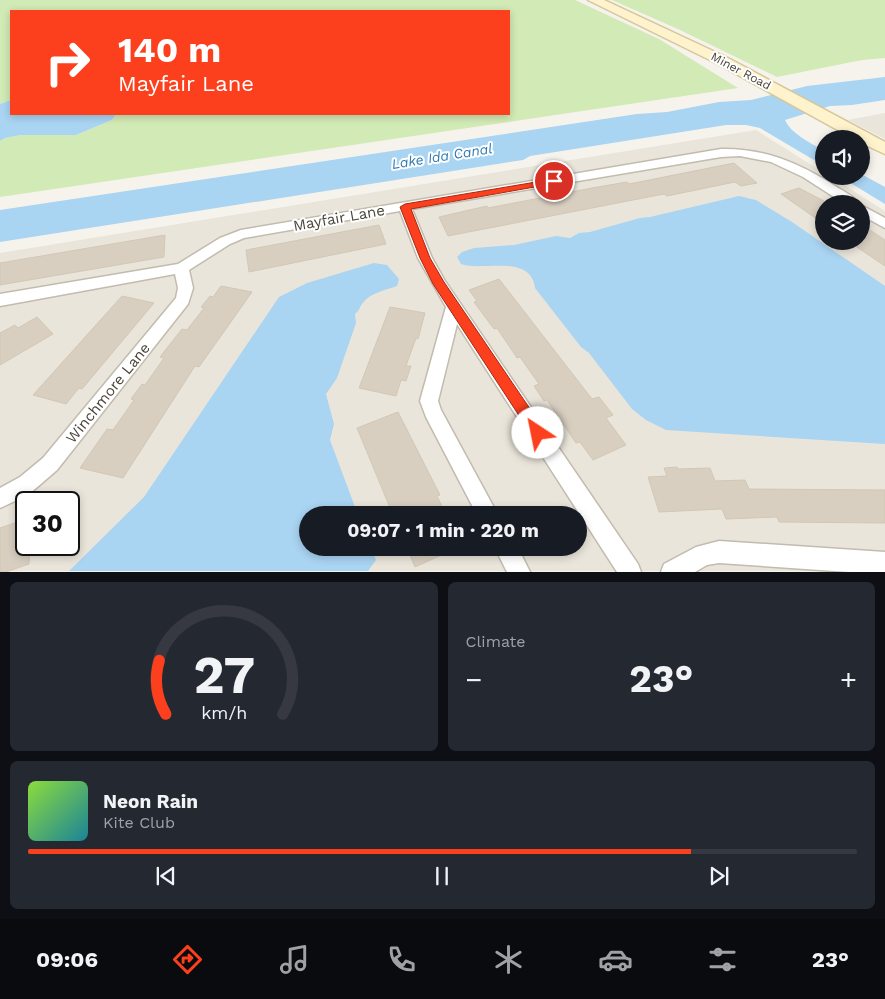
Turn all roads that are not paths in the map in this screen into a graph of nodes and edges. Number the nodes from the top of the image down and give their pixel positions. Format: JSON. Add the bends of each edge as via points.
{"nodes":[{"id":1,"x":594,"y":0,"type":"edge"},
{"id":2,"x":885,"y":149,"type":"edge"},
{"id":3,"x":840,"y":195,"type":"edge"},
{"id":4,"x":405,"y":207,"type":"junction"},
{"id":5,"x":870,"y":214,"type":"edge"},
{"id":6,"x":885,"y":224,"type":"edge"},
{"id":7,"x":181,"y":268,"type":"junction"},
{"id":8,"x":0,"y":300,"type":"edge"},
{"id":9,"x":454,"y":307,"type":"junction"},
{"id":10,"x":0,"y":498,"type":"edge"},
{"id":11,"x":483,"y":506,"type":"edge"},
{"id":12,"x":510,"y":556,"type":"edge"},
{"id":13,"x":881,"y":565,"type":"edge"},
{"id":14,"x":519,"y":572,"type":"edge"},
{"id":15,"x":630,"y":572,"type":"edge"},
{"id":16,"x":672,"y":572,"type":"edge"}],
"edges":[{"from":1,"to":2,"type":"street","name":"Miner Road","via":[[700,49]]},
{"from":3,"to":4,"type":"street","name":"Mayfair Lane","via":[[788,163],[764,155],[739,152]]},
{"from":4,"to":7,"type":"street","name":"Mayfair Lane","via":[[231,237]]},
{"from":4,"to":9,"type":"street","via":[[425,258]]},
{"from":5,"to":6,"type":"street"},
{"from":7,"to":8,"type":"street","name":"Mayfair Lane"},
{"from":7,"to":10,"type":"street","name":"Winchmore Lane","via":[[186,285],[183,300],[39,476]]},
{"from":9,"to":11,"type":"street","via":[[429,401]]},
{"from":9,"to":15,"type":"street"},
{"from":12,"to":14,"type":"street"},
{"from":13,"to":16,"type":"street","via":[[719,552]]}]}
